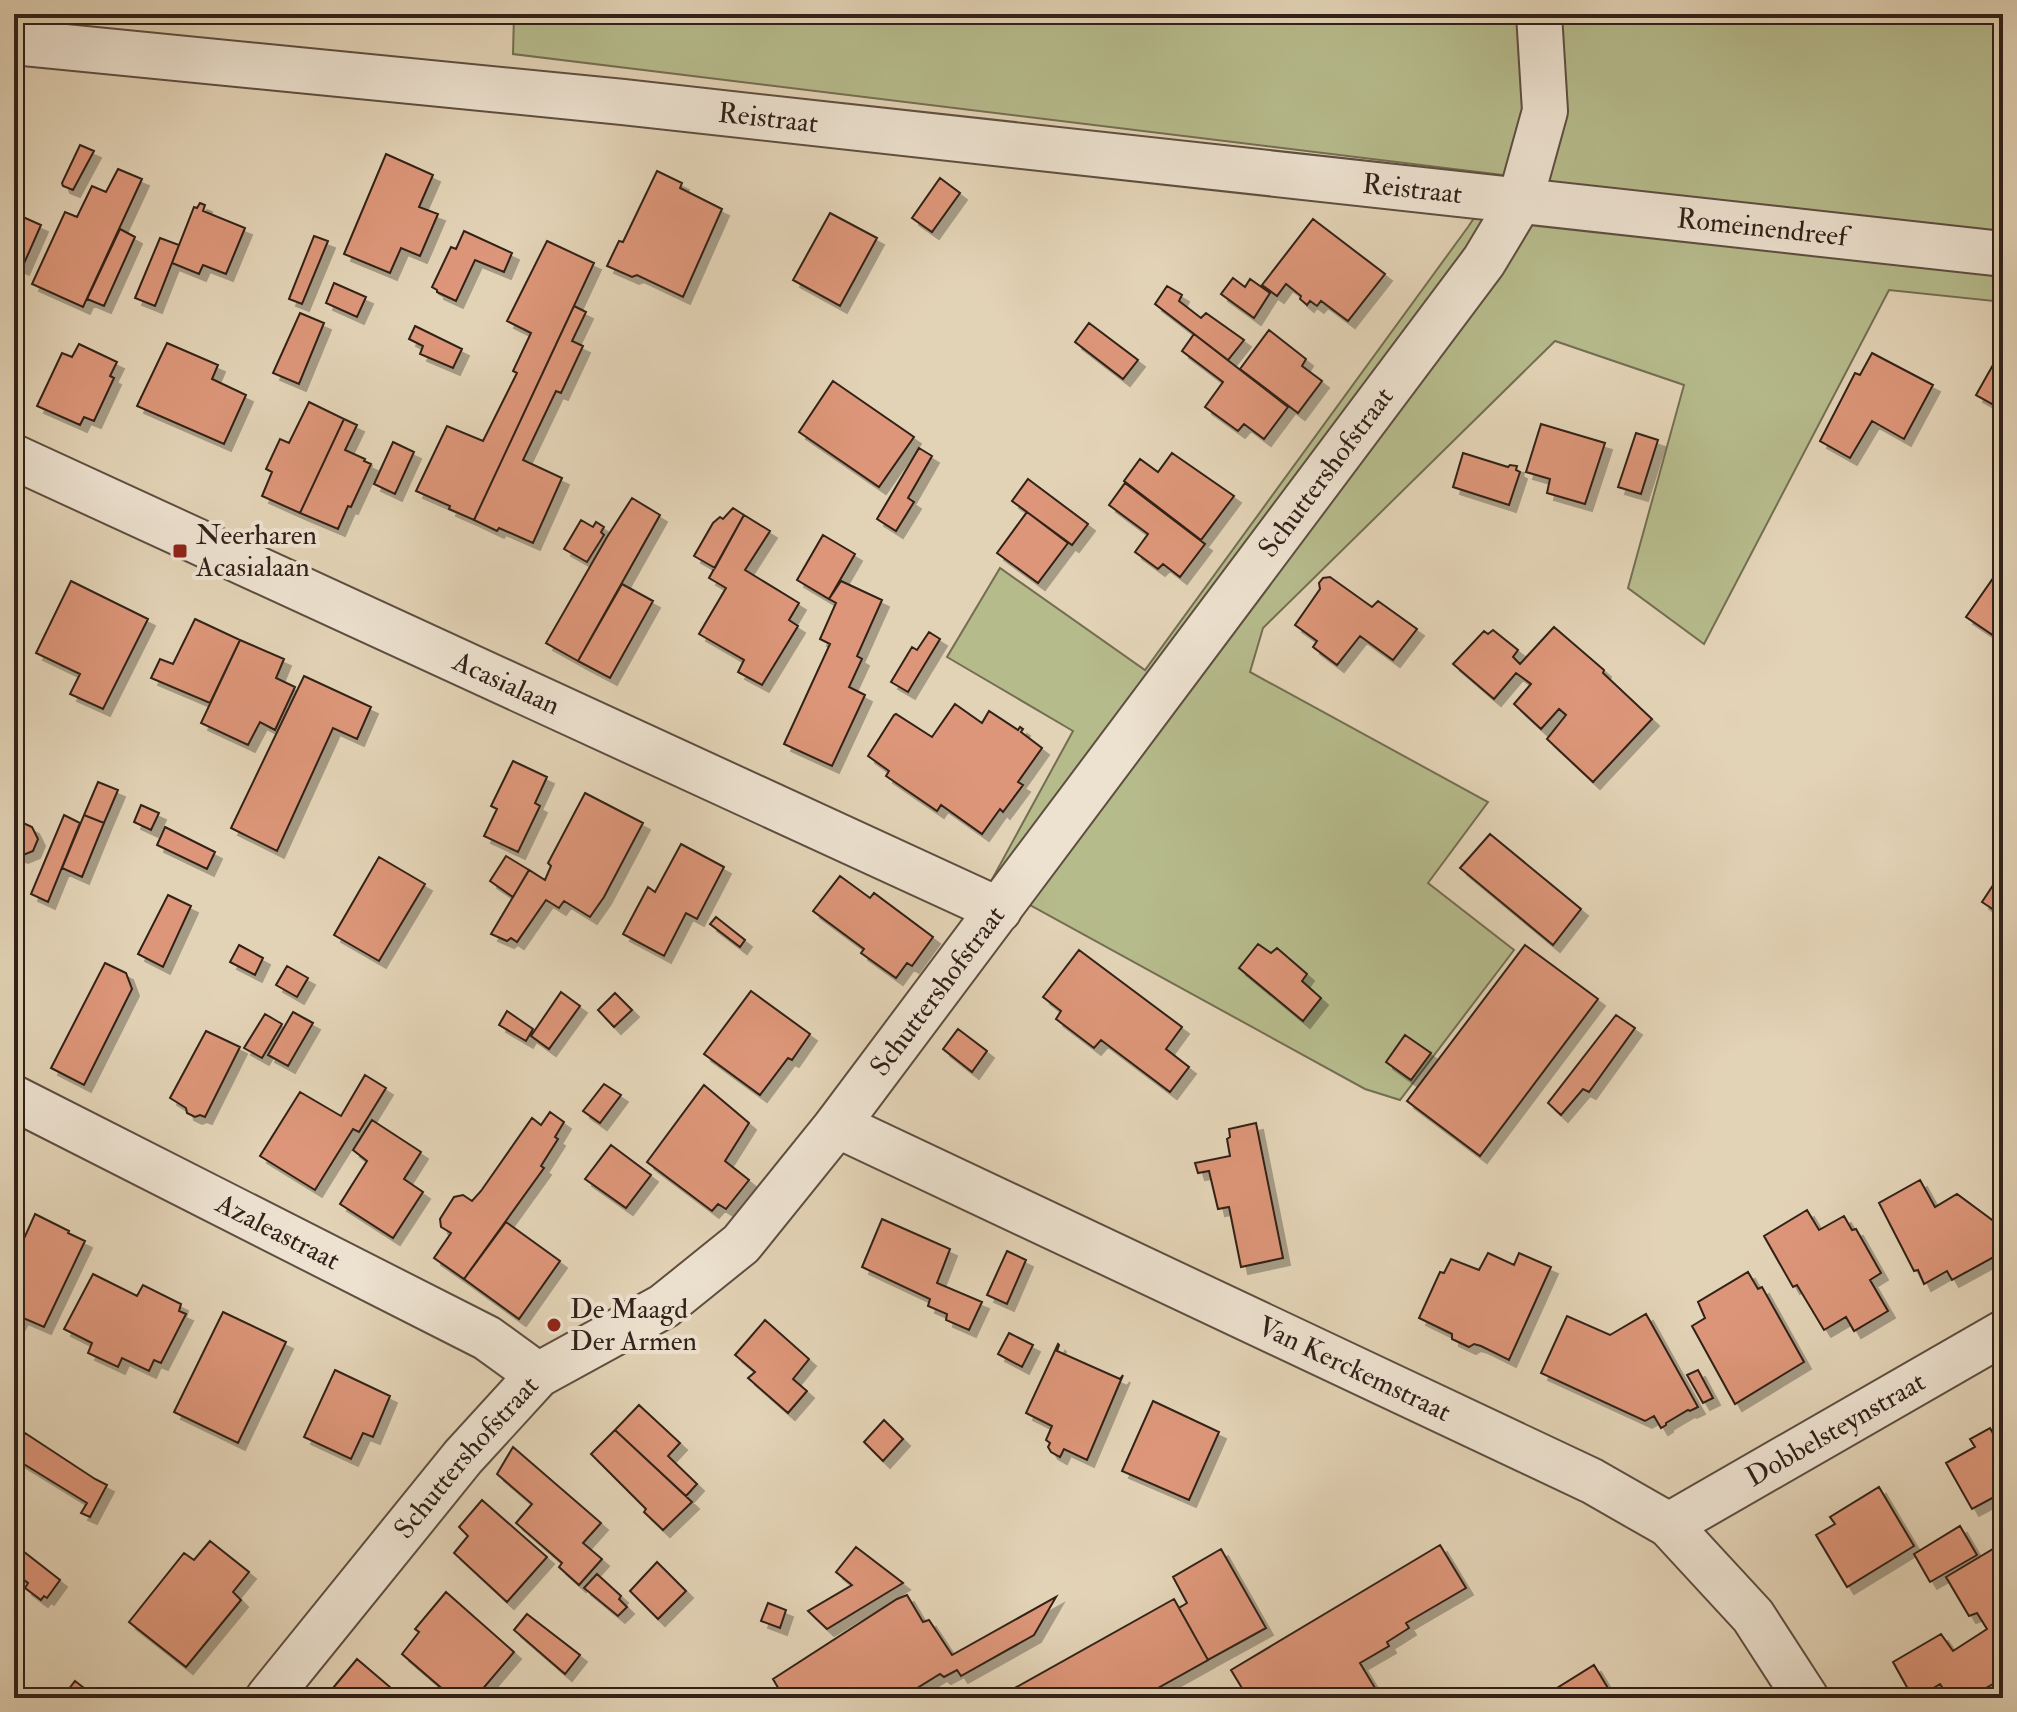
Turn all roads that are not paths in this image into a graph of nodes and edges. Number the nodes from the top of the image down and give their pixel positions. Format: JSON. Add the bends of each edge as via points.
{"nodes":[{"id":1,"x":1539,"y":14,"type":"edge"},
{"id":2,"x":14,"y":42,"type":"edge"},
{"id":3,"x":1520,"y":201,"type":"junction"},
{"id":4,"x":2003,"y":254,"type":"edge"},
{"id":5,"x":14,"y":457,"type":"edge"},
{"id":6,"x":999,"y":910,"type":"junction"},
{"id":7,"x":14,"y":1098,"type":"edge"},
{"id":8,"x":837,"y":1125,"type":"junction"},
{"id":9,"x":2003,"y":1333,"type":"edge"},
{"id":10,"x":538,"y":1375,"type":"junction"},
{"id":11,"x":1669,"y":1525,"type":"junction"},
{"id":12,"x":268,"y":1698,"type":"edge"},
{"id":13,"x":1806,"y":1698,"type":"edge"}],
"edges":[{"from":1,"to":3,"type":"street","name":"Schuttershofstraat","via":[[1545,111]]},
{"from":2,"to":3,"type":"street","name":"Reistraat"},
{"from":3,"to":4,"type":"street","name":"Romeinendreef"},
{"from":3,"to":6,"type":"street","name":"Schuttershofstraat","via":[[1484,261]]},
{"from":5,"to":6,"type":"street","name":"Acasialaan"},
{"from":6,"to":8,"type":"street","name":"Schuttershofstraat"},
{"from":7,"to":10,"type":"street","name":"Azaleastraat","via":[[487,1338]]},
{"from":8,"to":10,"type":"street","name":"Schuttershofstraat","via":[[741,1244],[664,1306]]},
{"from":8,"to":11,"type":"street","name":"Van Kerckemstraat","via":[[1592,1481]]},
{"from":9,"to":11,"type":"street","name":"Dobbelsteynstraat"},
{"from":10,"to":12,"type":"street","name":"Schuttershofstraat","via":[[463,1457]]},
{"from":11,"to":13,"type":"street","name":"Van Kerckemstraat","via":[[1753,1616]]}]}
